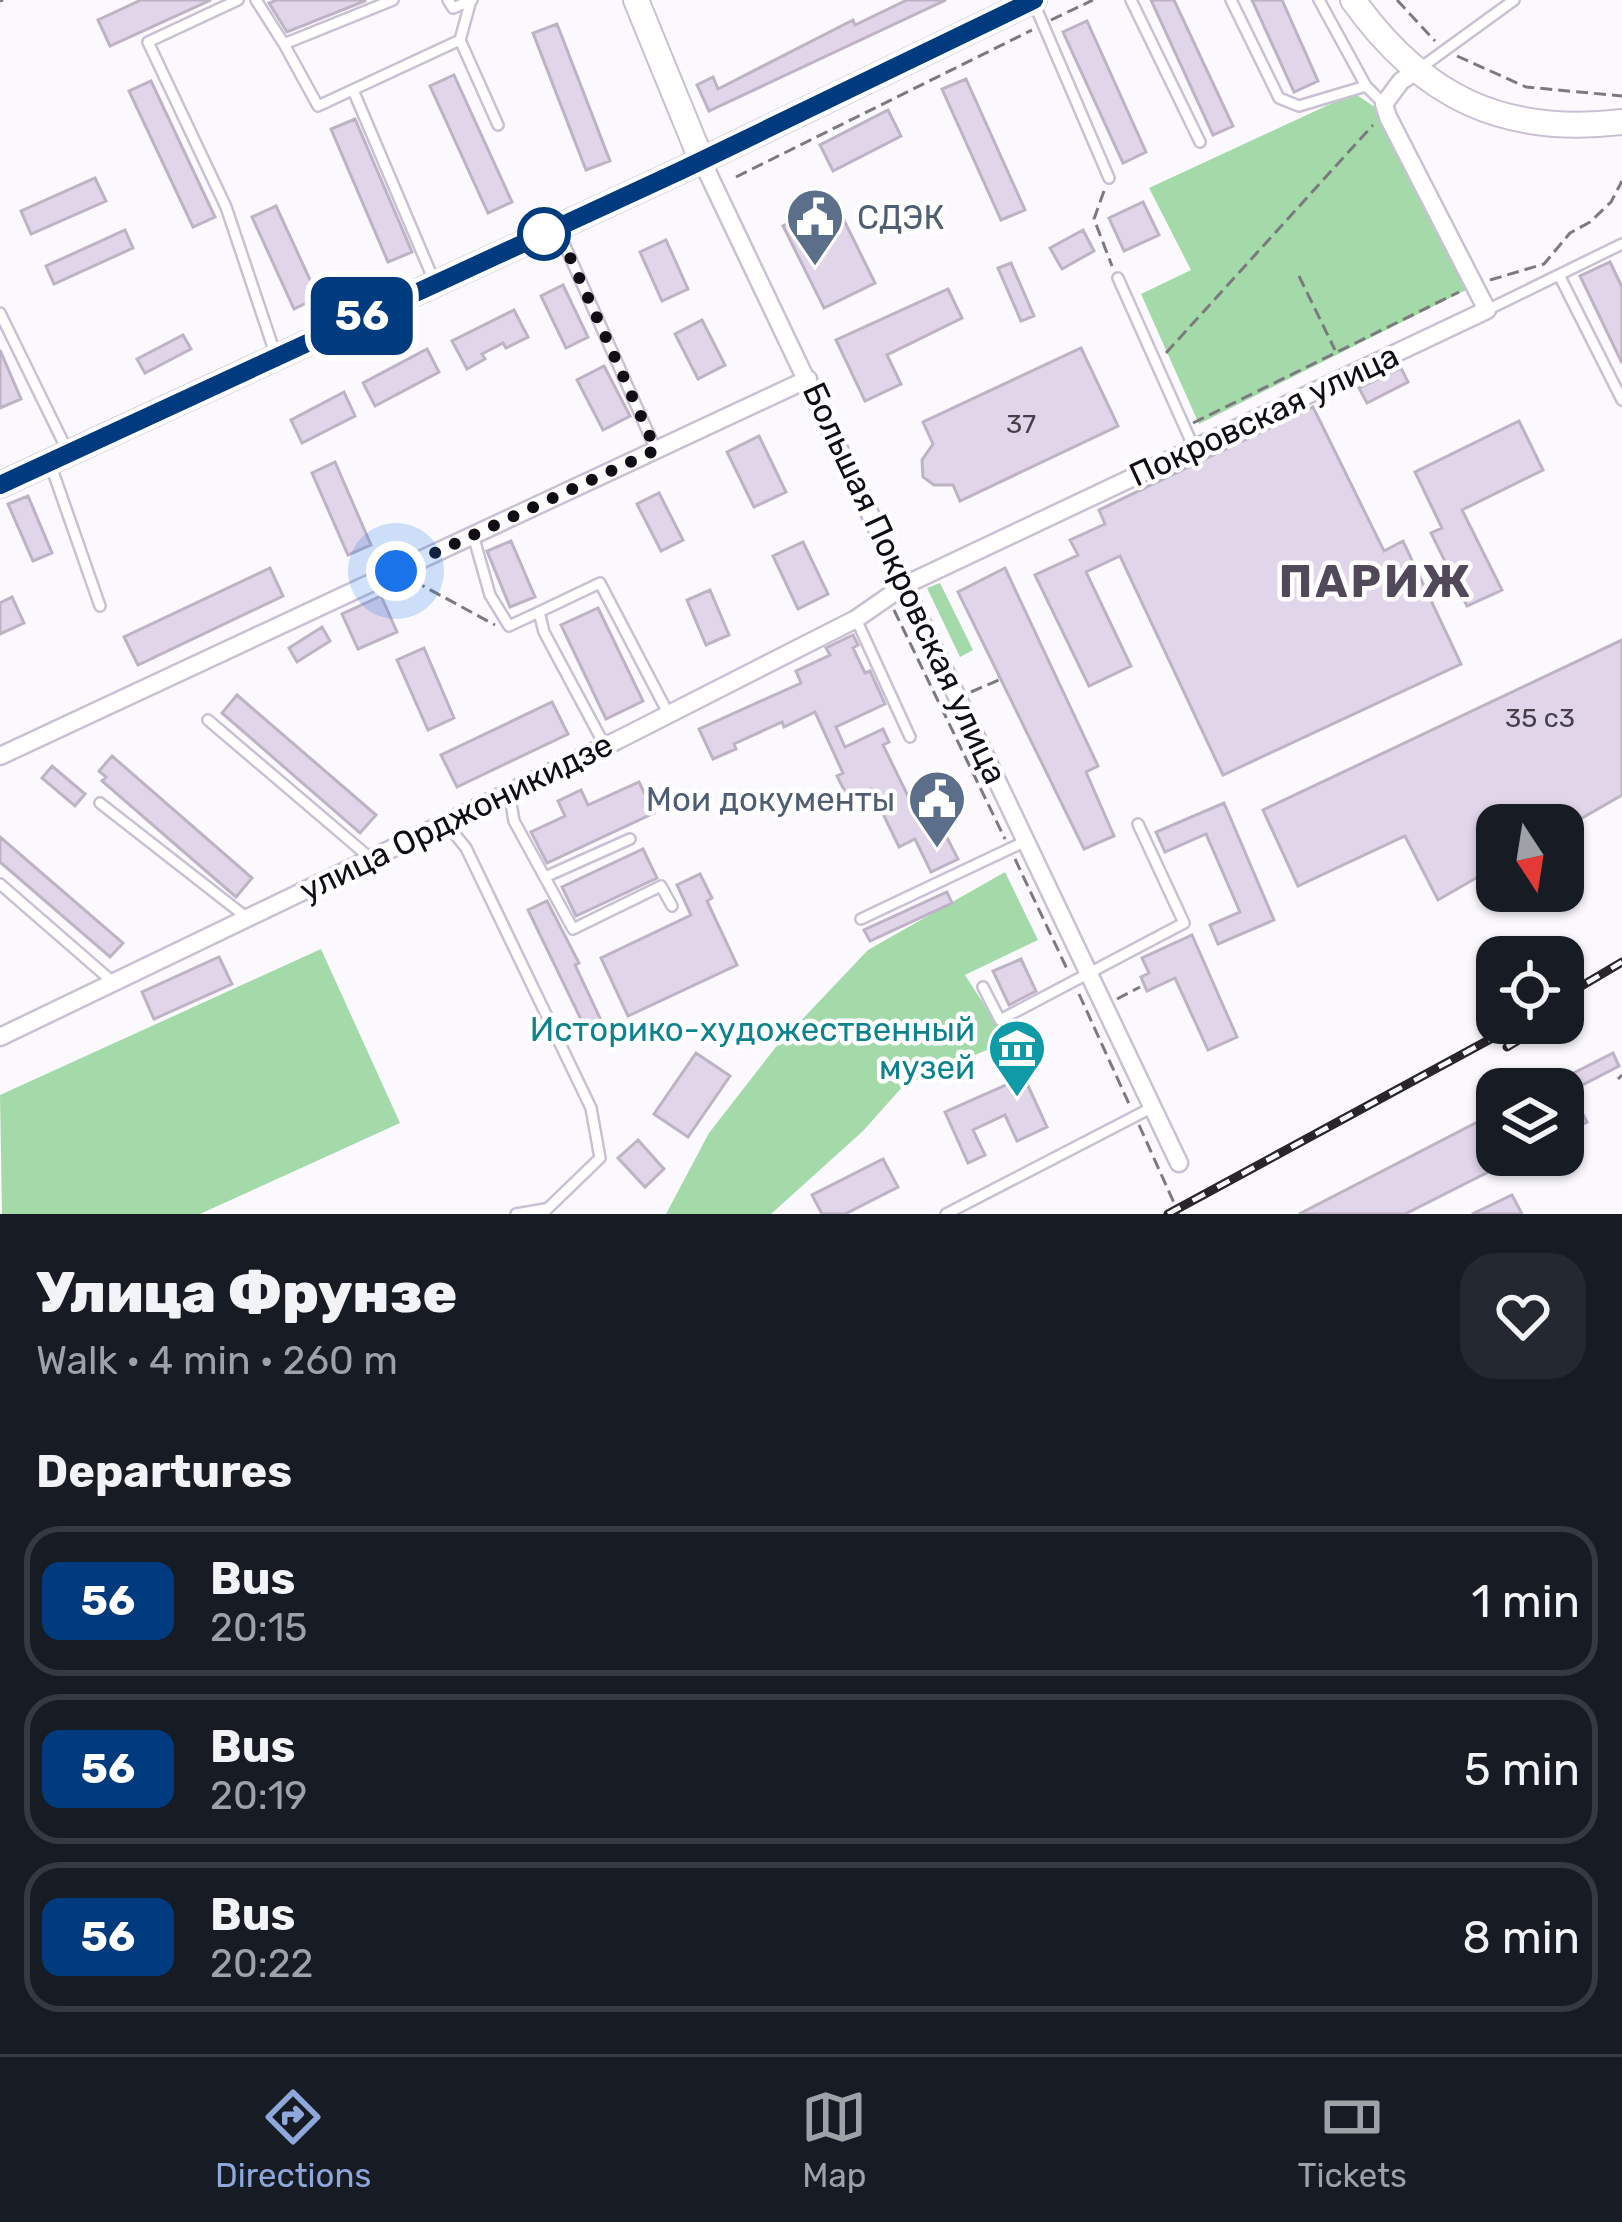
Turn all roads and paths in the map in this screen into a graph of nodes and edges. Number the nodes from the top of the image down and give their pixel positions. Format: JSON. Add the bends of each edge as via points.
{"nodes":[{"id":1,"x":238,"y":0,"type":"edge"},
{"id":2,"x":256,"y":0,"type":"edge"},
{"id":3,"x":393,"y":0,"type":"edge"},
{"id":4,"x":448,"y":0,"type":"edge"},
{"id":5,"x":472,"y":0,"type":"edge"},
{"id":6,"x":636,"y":0,"type":"edge"},
{"id":7,"x":1093,"y":0,"type":"edge"},
{"id":8,"x":1130,"y":0,"type":"edge"},
{"id":9,"x":1232,"y":0,"type":"edge"},
{"id":10,"x":1319,"y":0,"type":"edge"},
{"id":11,"x":1353,"y":0,"type":"edge"},
{"id":12,"x":1397,"y":0,"type":"edge"},
{"id":13,"x":1514,"y":0,"type":"edge"},
{"id":14,"x":1036,"y":8,"type":"edge"},
{"id":15,"x":460,"y":40,"type":"junction"},
{"id":16,"x":284,"y":44,"type":"junction"},
{"id":17,"x":1444,"y":50,"type":"junction"},
{"id":18,"x":1414,"y":72,"type":"junction"},
{"id":19,"x":1366,"y":86,"type":"junction"},
{"id":20,"x":353,"y":90,"type":"junction"},
{"id":21,"x":1622,"y":96,"type":"edge"},
{"id":22,"x":1382,"y":111,"type":"junction"},
{"id":23,"x":1622,"y":122,"type":"edge"},
{"id":24,"x":498,"y":125,"type":"dead end"},
{"id":25,"x":1200,"y":142,"type":"dead end"},
{"id":26,"x":701,"y":159,"type":"junction"},
{"id":27,"x":736,"y":176,"type":"dead end"},
{"id":28,"x":1109,"y":178,"type":"joint"},
{"id":29,"x":1622,"y":182,"type":"edge"},
{"id":30,"x":557,"y":228,"type":"junction"},
{"id":31,"x":1622,"y":244,"type":"edge"},
{"id":32,"x":1559,"y":274,"type":"junction"},
{"id":33,"x":1299,"y":276,"type":"dead end"},
{"id":34,"x":1118,"y":278,"type":"joint"},
{"id":35,"x":435,"y":283,"type":"junction"},
{"id":36,"x":1474,"y":284,"type":"junction"},
{"id":37,"x":1486,"y":310,"type":"junction"},
{"id":38,"x":0,"y":313,"type":"edge"},
{"id":39,"x":1336,"y":352,"type":"junction"},
{"id":40,"x":276,"y":356,"type":"junction"},
{"id":41,"x":1156,"y":364,"type":"junction"},
{"id":42,"x":808,"y":379,"type":"junction"},
{"id":43,"x":1622,"y":400,"type":"edge"},
{"id":44,"x":1184,"y":427,"type":"junction"},
{"id":45,"x":1193,"y":448,"type":"junction"},
{"id":46,"x":656,"y":450,"type":"junction"},
{"id":47,"x":58,"y":456,"type":"junction"},
{"id":48,"x":0,"y":485,"type":"edge"},
{"id":49,"x":473,"y":535,"type":"junction"},
{"id":50,"x":396,"y":571,"type":"junction"},
{"id":51,"x":905,"y":585,"type":"junction"},
{"id":52,"x":891,"y":603,"type":"dead end"},
{"id":53,"x":100,"y":606,"type":"dead end"},
{"id":54,"x":539,"y":612,"type":"junction"},
{"id":55,"x":856,"y":619,"type":"junction"},
{"id":56,"x":509,"y":626,"type":"junction"},
{"id":57,"x":1001,"y":679,"type":"dead end"},
{"id":58,"x":971,"y":692,"type":"dead end"},
{"id":59,"x":668,"y":713,"type":"junction"},
{"id":60,"x":208,"y":719,"type":"dead end"},
{"id":61,"x":910,"y":737,"type":"dead end"},
{"id":62,"x":605,"y":746,"type":"junction"},
{"id":63,"x":0,"y":756,"type":"edge"},
{"id":64,"x":509,"y":791,"type":"junction"},
{"id":65,"x":100,"y":803,"type":"dead end"},
{"id":66,"x":445,"y":822,"type":"junction"},
{"id":67,"x":1138,"y":824,"type":"dead end"},
{"id":68,"x":630,"y":839,"type":"dead end"},
{"id":69,"x":1022,"y":847,"type":"junction"},
{"id":70,"x":369,"y":857,"type":"junction"},
{"id":71,"x":545,"y":877,"type":"junction"},
{"id":72,"x":0,"y":884,"type":"edge"},
{"id":73,"x":672,"y":906,"type":"dead end"},
{"id":74,"x":246,"y":917,"type":"junction"},
{"id":75,"x":861,"y":919,"type":"dead end"},
{"id":76,"x":1082,"y":980,"type":"junction"},
{"id":77,"x":114,"y":983,"type":"junction"},
{"id":78,"x":983,"y":987,"type":"dead end"},
{"id":79,"x":1140,"y":987,"type":"dead end"},
{"id":80,"x":1115,"y":1000,"type":"dead end"},
{"id":81,"x":0,"y":1037,"type":"edge"},
{"id":82,"x":1153,"y":1107,"type":"junction"},
{"id":83,"x":1135,"y":1117,"type":"junction"},
{"id":84,"x":1179,"y":1163,"type":"dead end"},
{"id":85,"x":544,"y":1212,"type":"edge"},
{"id":86,"x":516,"y":1214,"type":"edge"},
{"id":87,"x":946,"y":1214,"type":"edge"},
{"id":88,"x":1179,"y":1214,"type":"edge"}],
"edges":[{"from":1,"to":40,"type":"lane","via":[[148,42],[226,207]]},
{"from":2,"to":16,"type":"lane"},
{"from":3,"to":16,"type":"lane"},
{"from":4,"to":5,"type":"lane","via":[[453,8]]},
{"from":5,"to":15,"type":"lane"},
{"from":6,"to":26,"type":"main road","name":"Большая Покровская улица"},
{"from":7,"to":14,"type":"path"},
{"from":8,"to":25,"type":"lane"},
{"from":9,"to":19,"type":"lane","via":[[1279,98],[1299,106]]},
{"from":10,"to":19,"type":"lane"},
{"from":11,"to":18,"type":"main road"},
{"from":12,"to":17,"type":"path"},
{"from":13,"to":17,"type":"lane"},
{"from":14,"to":26,"type":"main road"},
{"from":14,"to":27,"type":"path"},
{"from":14,"to":28,"type":"lane"},
{"from":15,"to":20,"type":"lane"},
{"from":15,"to":24,"type":"lane"},
{"from":16,"to":20,"type":"lane","via":[[318,106]]},
{"from":17,"to":18,"type":"lane"},
{"from":17,"to":21,"type":"path","via":[[1526,87]]},
{"from":18,"to":22,"type":"street"},
{"from":18,"to":23,"type":"main road","via":[[1525,122]]},
{"from":19,"to":22,"type":"lane"},
{"from":20,"to":35,"type":"lane"},
{"from":22,"to":36,"type":"street"},
{"from":22,"to":41,"type":"path"},
{"from":26,"to":30,"type":"main road"},
{"from":26,"to":42,"type":"street","name":"Большая Покровская улица"},
{"from":28,"to":34,"type":"path","via":[[1094,220]]},
{"from":29,"to":36,"type":"path","via":[[1544,264]]},
{"from":30,"to":35,"type":"main road"},
{"from":30,"to":46,"type":"lane"},
{"from":31,"to":32,"type":"lane","name":"Покровская улица"},
{"from":32,"to":37,"type":"lane","name":"Покровская улица"},
{"from":32,"to":43,"type":"lane"},
{"from":33,"to":39,"type":"path"},
{"from":34,"to":41,"type":"lane"},
{"from":35,"to":40,"type":"main road"},
{"from":36,"to":37,"type":"street"},
{"from":36,"to":39,"type":"path"},
{"from":37,"to":45,"type":"street","name":"Покровская улица"},
{"from":38,"to":47,"type":"lane"},
{"from":39,"to":44,"type":"path"},
{"from":40,"to":47,"type":"main road"},
{"from":41,"to":44,"type":"lane"},
{"from":42,"to":46,"type":"street"},
{"from":42,"to":51,"type":"street","name":"Большая Покровская улица"},
{"from":44,"to":45,"type":"lane"},
{"from":45,"to":51,"type":"street","name":"Покровская улица"},
{"from":46,"to":49,"type":"street"},
{"from":47,"to":48,"type":"main road"},
{"from":47,"to":53,"type":"lane"},
{"from":49,"to":50,"type":"street"},
{"from":49,"to":56,"type":"lane","via":[[490,595]]},
{"from":50,"to":56,"type":"path"},
{"from":50,"to":63,"type":"street"},
{"from":51,"to":55,"type":"street","name":"улица Орджоникидзе"},
{"from":51,"to":69,"type":"street","name":"Большая Покровская улица"},
{"from":52,"to":69,"type":"path"},
{"from":54,"to":56,"type":"lane"},
{"from":54,"to":59,"type":"lane","via":[[599,583]]},
{"from":54,"to":62,"type":"lane"},
{"from":55,"to":59,"type":"street","name":"улица Орджоникидзе"},
{"from":55,"to":61,"type":"lane"},
{"from":57,"to":58,"type":"path"},
{"from":59,"to":62,"type":"street","name":"улица Орджоникидзе"},
{"from":60,"to":70,"type":"lane"},
{"from":62,"to":64,"type":"street","name":"улица Орджоникидзе"},
{"from":64,"to":66,"type":"street","name":"улица Орджоникидзе"},
{"from":64,"to":71,"type":"lane","via":[[514,821]]},
{"from":65,"to":74,"type":"lane"},
{"from":66,"to":70,"type":"street","name":"улица Орджоникидзе"},
{"from":66,"to":85,"type":"lane","via":[[466,848],[591,1108],[600,1158]]},
{"from":67,"to":76,"type":"lane","via":[[1184,923]]},
{"from":68,"to":71,"type":"lane"},
{"from":69,"to":75,"type":"lane"},
{"from":69,"to":76,"type":"street","name":"Большая Покровская улица","via":[[1054,898]]},
{"from":69,"to":76,"type":"path","via":[[1020,871]]},
{"from":70,"to":74,"type":"street","name":"улица Орджоникидзе"},
{"from":71,"to":73,"type":"lane","via":[[573,929],[661,886]]},
{"from":72,"to":77,"type":"lane"},
{"from":74,"to":77,"type":"street","name":"улица Орджоникидзе"},
{"from":76,"to":78,"type":"lane","via":[[1000,1020]]},
{"from":76,"to":82,"type":"street","name":"Большая Покровская улица"},
{"from":76,"to":83,"type":"path"},
{"from":77,"to":81,"type":"street","name":"улица Орджоникидзе"},
{"from":79,"to":80,"type":"path"},
{"from":82,"to":83,"type":"lane"},
{"from":82,"to":84,"type":"street","name":"Большая Покровская улица"},
{"from":83,"to":87,"type":"lane"},
{"from":83,"to":88,"type":"path"},
{"from":85,"to":86,"type":"lane"}]}
